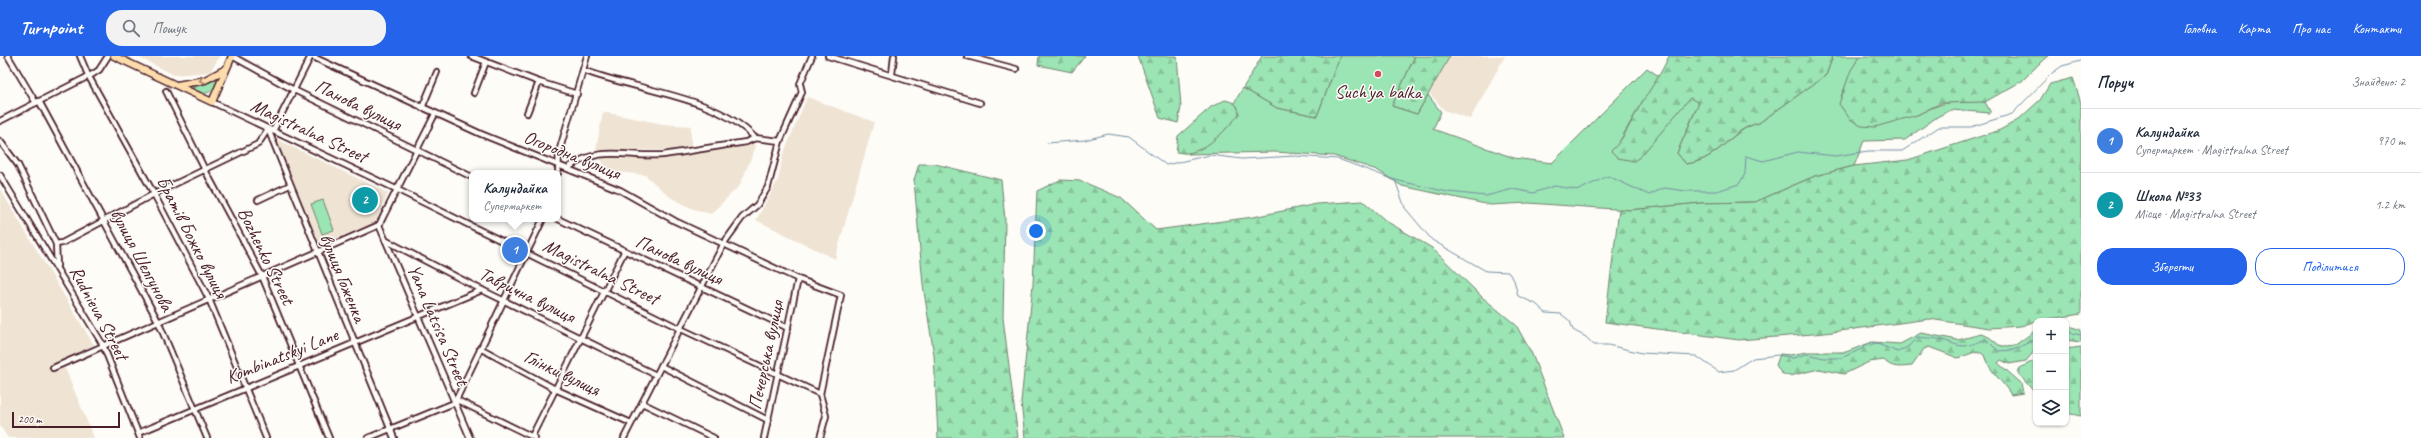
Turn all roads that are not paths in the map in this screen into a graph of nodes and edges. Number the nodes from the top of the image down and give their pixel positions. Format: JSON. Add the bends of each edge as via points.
{"nodes":[{"id":1,"x":8,"y":56,"type":"edge"},
{"id":2,"x":80,"y":56,"type":"edge"},
{"id":3,"x":108,"y":56,"type":"edge"},
{"id":4,"x":114,"y":56,"type":"edge"},
{"id":5,"x":232,"y":56,"type":"edge"},
{"id":6,"x":311,"y":56,"type":"edge"},
{"id":7,"x":471,"y":56,"type":"edge"},
{"id":8,"x":587,"y":56,"type":"edge"},
{"id":9,"x":812,"y":56,"type":"edge"},
{"id":10,"x":828,"y":56,"type":"edge"},
{"id":11,"x":894,"y":56,"type":"edge"},
{"id":12,"x":966,"y":56,"type":"edge"},
{"id":13,"x":486,"y":62,"type":"junction"},
{"id":14,"x":227,"y":68,"type":"junction"},
{"id":15,"x":1016,"y":69,"type":"dead end"},
{"id":16,"x":583,"y":70,"type":"junction"},
{"id":17,"x":437,"y":72,"type":"dead end"},
{"id":18,"x":892,"y":74,"type":"junction"},
{"id":19,"x":88,"y":76,"type":"junction"},
{"id":20,"x":539,"y":82,"type":"junction"},
{"id":21,"x":175,"y":85,"type":"junction"},
{"id":22,"x":292,"y":89,"type":"junction"},
{"id":23,"x":166,"y":91,"type":"dead end"},
{"id":24,"x":474,"y":92,"type":"dead end"},
{"id":25,"x":577,"y":94,"type":"junction"},
{"id":26,"x":37,"y":102,"type":"junction"},
{"id":27,"x":212,"y":102,"type":"junction"},
{"id":28,"x":980,"y":103,"type":"dead end"},
{"id":29,"x":422,"y":108,"type":"junction"},
{"id":30,"x":527,"y":113,"type":"dead end"},
{"id":31,"x":435,"y":114,"type":"junction"},
{"id":32,"x":0,"y":121,"type":"edge"},
{"id":33,"x":270,"y":130,"type":"junction"},
{"id":34,"x":755,"y":138,"type":"junction"},
{"id":35,"x":0,"y":141,"type":"edge"},
{"id":36,"x":780,"y":141,"type":"junction"},
{"id":37,"x":416,"y":150,"type":"junction"},
{"id":38,"x":560,"y":165,"type":"junction"},
{"id":39,"x":568,"y":168,"type":"junction"},
{"id":40,"x":205,"y":170,"type":"junction"},
{"id":41,"x":559,"y":170,"type":"edge"},
{"id":42,"x":0,"y":174,"type":"edge"},
{"id":43,"x":469,"y":176,"type":"edge"},
{"id":44,"x":290,"y":185,"type":"junction"},
{"id":45,"x":396,"y":189,"type":"junction"},
{"id":46,"x":154,"y":194,"type":"junction"},
{"id":47,"x":258,"y":200,"type":"dead end"},
{"id":48,"x":561,"y":220,"type":"edge"},
{"id":49,"x":105,"y":222,"type":"junction"},
{"id":50,"x":542,"y":222,"type":"edge"},
{"id":51,"x":379,"y":225,"type":"junction"},
{"id":52,"x":385,"y":240,"type":"junction"},
{"id":53,"x":724,"y":243,"type":"junction"},
{"id":54,"x":56,"y":244,"type":"junction"},
{"id":55,"x":317,"y":252,"type":"junction"},
{"id":56,"x":624,"y":252,"type":"junction"},
{"id":57,"x":528,"y":253,"type":"junction"},
{"id":58,"x":57,"y":268,"type":"junction"},
{"id":59,"x":262,"y":276,"type":"junction"},
{"id":60,"x":798,"y":279,"type":"junction"},
{"id":61,"x":701,"y":286,"type":"junction"},
{"id":62,"x":482,"y":290,"type":"junction"},
{"id":63,"x":605,"y":291,"type":"junction"},
{"id":64,"x":209,"y":299,"type":"junction"},
{"id":65,"x":506,"y":300,"type":"junction"},
{"id":66,"x":419,"y":318,"type":"junction"},
{"id":67,"x":158,"y":321,"type":"junction"},
{"id":68,"x":679,"y":328,"type":"junction"},
{"id":69,"x":788,"y":328,"type":"junction"},
{"id":70,"x":580,"y":338,"type":"junction"},
{"id":71,"x":354,"y":344,"type":"junction"},
{"id":72,"x":103,"y":345,"type":"junction"},
{"id":73,"x":480,"y":348,"type":"junction"},
{"id":74,"x":661,"y":366,"type":"junction"},
{"id":75,"x":53,"y":368,"type":"dead end"},
{"id":76,"x":299,"y":368,"type":"junction"},
{"id":77,"x":656,"y":375,"type":"junction"},
{"id":78,"x":778,"y":376,"type":"junction"},
{"id":79,"x":246,"y":387,"type":"junction"},
{"id":80,"x":555,"y":389,"type":"junction"},
{"id":81,"x":820,"y":394,"type":"junction"},
{"id":82,"x":455,"y":402,"type":"junction"},
{"id":83,"x":642,"y":403,"type":"junction"},
{"id":84,"x":195,"y":409,"type":"junction"},
{"id":85,"x":768,"y":420,"type":"junction"},
{"id":86,"x":631,"y":423,"type":"junction"},
{"id":87,"x":390,"y":429,"type":"junction"},
{"id":88,"x":138,"y":433,"type":"junction"},
{"id":89,"x":533,"y":437,"type":"edge"},
{"id":90,"x":140,"y":438,"type":"edge"},
{"id":91,"x":207,"y":438,"type":"edge"},
{"id":92,"x":266,"y":438,"type":"edge"},
{"id":93,"x":329,"y":438,"type":"edge"},
{"id":94,"x":368,"y":438,"type":"edge"},
{"id":95,"x":394,"y":438,"type":"edge"},
{"id":96,"x":470,"y":438,"type":"edge"},
{"id":97,"x":624,"y":438,"type":"edge"},
{"id":98,"x":714,"y":438,"type":"edge"},
{"id":99,"x":764,"y":438,"type":"edge"},
{"id":100,"x":820,"y":438,"type":"edge"}],
"edges":[{"from":1,"to":26,"type":"street","name":"вулиця Шелгунова"},
{"from":2,"to":19,"type":"street","name":"Братів Божко вулиця"},
{"from":3,"to":19,"type":"street","via":[[99,70]]},
{"from":4,"to":21,"type":"main road","name":"Magistralna Street"},
{"from":5,"to":14,"type":"main road"},
{"from":5,"to":22,"type":"street","name":"Панова вулиця"},
{"from":6,"to":22,"type":"street"},
{"from":6,"to":29,"type":"street","name":"Огородна вулиця"},
{"from":7,"to":13,"type":"street"},
{"from":8,"to":16,"type":"street"},
{"from":9,"to":36,"type":"street","via":[[800,84],[802,92]]},
{"from":10,"to":18,"type":"street"},
{"from":11,"to":18,"type":"street"},
{"from":12,"to":15,"type":"street"},
{"from":13,"to":20,"type":"street"},
{"from":13,"to":24,"type":"street"},
{"from":14,"to":21,"type":"main road","one_way":true,"via":[[205,80]]},
{"from":14,"to":27,"type":"main road"},
{"from":16,"to":25,"type":"street"},
{"from":16,"to":34,"type":"street","via":[[611,81],[679,96],[742,125]]},
{"from":17,"to":29,"type":"street"},
{"from":18,"to":28,"type":"street"},
{"from":19,"to":26,"type":"street"},
{"from":19,"to":46,"type":"street","name":"Братів Божко вулиця"},
{"from":20,"to":25,"type":"street"},
{"from":20,"to":30,"type":"street"},
{"from":21,"to":27,"type":"main road","name":"Magistralna Street"},
{"from":22,"to":33,"type":"street"},
{"from":22,"to":37,"type":"street","name":"Панова вулиця"},
{"from":23,"to":40,"type":"street","name":"Bozhenko Street"},
{"from":25,"to":38,"type":"street","via":[[559,152]]},
{"from":26,"to":32,"type":"street"},
{"from":26,"to":49,"type":"street","name":"вулиця Шелгунова"},
{"from":27,"to":33,"type":"street","name":"Magistralna Street"},
{"from":29,"to":31,"type":"street","name":"Огородна вулиця"},
{"from":31,"to":37,"type":"street"},
{"from":31,"to":38,"type":"street","name":"Огородна вулиця"},
{"from":33,"to":40,"type":"street","via":[[258,144]]},
{"from":33,"to":44,"type":"street","name":"вулиця Гоженка"},
{"from":33,"to":45,"type":"street","name":"Magistralna Street"},
{"from":34,"to":36,"type":"street"},
{"from":34,"to":39,"type":"street","via":[[746,142],[661,155],[599,153]]},
{"from":35,"to":54,"type":"street","name":"Rudnieva Street","via":[[18,165]]},
{"from":36,"to":53,"type":"street","via":[[768,187]]},
{"from":37,"to":43,"type":"street","name":"Панова вулиця"},
{"from":37,"to":45,"type":"street"},
{"from":38,"to":39,"type":"street","name":"Огородна вулиця"},
{"from":38,"to":41,"type":"street"},
{"from":39,"to":53,"type":"street","name":"Огородна вулиця","via":[[620,190],[675,222]]},
{"from":40,"to":46,"type":"street"},
{"from":40,"to":59,"type":"street","name":"Bozhenko Street"},
{"from":42,"to":58,"type":"street"},
{"from":44,"to":47,"type":"street"},
{"from":44,"to":55,"type":"street","name":"вулиця Гоженка"},
{"from":45,"to":51,"type":"street"},
{"from":45,"to":57,"type":"street","name":"Magistralna Street"},
{"from":46,"to":49,"type":"street"},
{"from":46,"to":64,"type":"street","name":"Братів Божко вулиця"},
{"from":48,"to":56,"type":"street","name":"Панова вулиця"},
{"from":49,"to":54,"type":"street"},
{"from":49,"to":67,"type":"street","name":"вулиця Шелгунова"},
{"from":50,"to":57,"type":"street"},
{"from":51,"to":52,"type":"street","name":"Yana Latsisa Street"},
{"from":51,"to":55,"type":"street"},
{"from":52,"to":62,"type":"street","name":"Таврична вулиця"},
{"from":52,"to":66,"type":"street","name":"Yana Latsisa Street"},
{"from":53,"to":60,"type":"street","name":"Огородна вулиця"},
{"from":53,"to":61,"type":"street"},
{"from":54,"to":58,"type":"street","name":"Rudnieva Street"},
{"from":55,"to":59,"type":"street"},
{"from":55,"to":71,"type":"street","name":"вулиця Гоженка"},
{"from":56,"to":61,"type":"street","name":"Панова вулиця"},
{"from":56,"to":63,"type":"street"},
{"from":57,"to":63,"type":"street","name":"Magistralna Street"},
{"from":57,"to":65,"type":"street"},
{"from":58,"to":72,"type":"street","name":"Rudnieva Street"},
{"from":59,"to":64,"type":"street"},
{"from":59,"to":76,"type":"street","name":"Bozhenko Street"},
{"from":60,"to":69,"type":"street","name":"Печерська вулиця"},
{"from":60,"to":81,"type":"street","name":"Огородна вулиця","via":[[841,295]]},
{"from":61,"to":68,"type":"street"},
{"from":61,"to":69,"type":"street","name":"Панова вулиця"},
{"from":62,"to":65,"type":"street","name":"Таврична вулиця"},
{"from":62,"to":66,"type":"street","name":"Kombinatskyi Lane"},
{"from":63,"to":68,"type":"street","name":"Magistralna Street"},
{"from":63,"to":70,"type":"street"},
{"from":64,"to":67,"type":"street"},
{"from":64,"to":79,"type":"street","name":"Братів Божко вулиця"},
{"from":65,"to":70,"type":"street","name":"Таврична вулиця"},
{"from":65,"to":73,"type":"street"},
{"from":66,"to":71,"type":"street","name":"Kombinatskyi Lane"},
{"from":66,"to":82,"type":"street","name":"Yana Latsisa Street"},
{"from":67,"to":72,"type":"street"},
{"from":67,"to":84,"type":"street","name":"вулиця Шелгунова"},
{"from":68,"to":74,"type":"street"},
{"from":68,"to":78,"type":"street","name":"Magistralna Street"},
{"from":69,"to":78,"type":"street","name":"Печерська вулиця"},
{"from":70,"to":77,"type":"street","name":"Таврична вулиця"},
{"from":70,"to":80,"type":"street"},
{"from":71,"to":76,"type":"street","name":"Kombinatskyi Lane"},
{"from":71,"to":87,"type":"street","name":"вулиця Гоженка"},
{"from":72,"to":75,"type":"street"},
{"from":72,"to":88,"type":"street","name":"Rudnieva Street"},
{"from":73,"to":80,"type":"street","name":"Глінки вулиця"},
{"from":73,"to":82,"type":"street"},
{"from":74,"to":77,"type":"street"},
{"from":74,"to":85,"type":"street"},
{"from":76,"to":79,"type":"street","name":"Kombinatskyi Lane"},
{"from":76,"to":93,"type":"street","name":"Bozhenko Street"},
{"from":77,"to":83,"type":"street"},
{"from":78,"to":81,"type":"street","name":"Magistralna Street"},
{"from":78,"to":85,"type":"street","name":"Печерська вулиця"},
{"from":79,"to":84,"type":"street","name":"Kombinatskyi Lane"},
{"from":79,"to":92,"type":"street","name":"Братів Божко вулиця"},
{"from":80,"to":86,"type":"street","name":"Глінки вулиця"},
{"from":80,"to":89,"type":"street"},
{"from":81,"to":100,"type":"street","via":[[826,416]]},
{"from":82,"to":87,"type":"street"},
{"from":82,"to":89,"type":"street","via":[[476,407]]},
{"from":82,"to":96,"type":"street","name":"Yana Latsisa Street"},
{"from":83,"to":86,"type":"street"},
{"from":83,"to":98,"type":"street"},
{"from":84,"to":88,"type":"street","name":"Kombinatskyi Lane"},
{"from":84,"to":91,"type":"street","name":"вулиця Шелгунова"},
{"from":85,"to":99,"type":"street","name":"Печерська вулиця"},
{"from":86,"to":97,"type":"street"},
{"from":87,"to":94,"type":"street"},
{"from":87,"to":95,"type":"street","name":"вулиця Гоженка"},
{"from":88,"to":90,"type":"street","name":"Rudnieva Street"}]}
